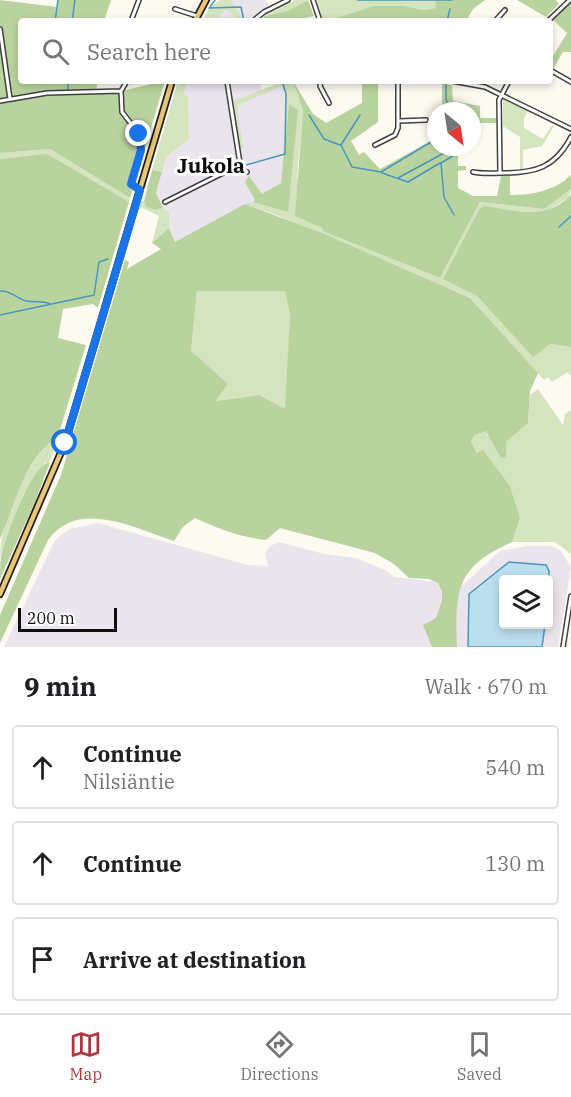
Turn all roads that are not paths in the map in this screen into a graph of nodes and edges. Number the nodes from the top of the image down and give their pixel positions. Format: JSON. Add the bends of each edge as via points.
{"nodes":[{"id":1,"x":139,"y":0,"type":"edge"},
{"id":2,"x":206,"y":0,"type":"edge"},
{"id":3,"x":288,"y":0,"type":"edge"},
{"id":4,"x":313,"y":0,"type":"edge"},
{"id":5,"x":570,"y":0,"type":"edge"},
{"id":6,"x":175,"y":9,"type":"dead end"},
{"id":7,"x":505,"y":10,"type":"dead end"},
{"id":8,"x":132,"y":18,"type":"edge"},
{"id":9,"x":194,"y":18,"type":"edge"},
{"id":10,"x":197,"y":18,"type":"edge"},
{"id":11,"x":257,"y":18,"type":"edge"},
{"id":12,"x":319,"y":18,"type":"edge"},
{"id":13,"x":498,"y":18,"type":"edge"},
{"id":14,"x":551,"y":18,"type":"edge"},
{"id":15,"x":0,"y":29,"type":"edge"},
{"id":16,"x":553,"y":72,"type":"edge"},
{"id":17,"x":571,"y":82,"type":"edge"},
{"id":18,"x":125,"y":84,"type":"edge"},
{"id":19,"x":171,"y":84,"type":"edge"},
{"id":20,"x":227,"y":84,"type":"edge"},
{"id":21,"x":321,"y":84,"type":"edge"},
{"id":22,"x":398,"y":84,"type":"edge"},
{"id":23,"x":468,"y":84,"type":"edge"},
{"id":24,"x":507,"y":84,"type":"edge"},
{"id":25,"x":121,"y":91,"type":"junction"},
{"id":26,"x":501,"y":94,"type":"junction"},
{"id":27,"x":10,"y":99,"type":"junction"},
{"id":28,"x":0,"y":101,"type":"edge"},
{"id":29,"x":329,"y":103,"type":"dead end"},
{"id":30,"x":426,"y":120,"type":"dead end"},
{"id":31,"x":399,"y":121,"type":"junction"},
{"id":32,"x":571,"y":129,"type":"edge"},
{"id":33,"x":571,"y":136,"type":"edge"},
{"id":34,"x":375,"y":145,"type":"dead end"},
{"id":35,"x":239,"y":165,"type":"junction"},
{"id":36,"x":247,"y":172,"type":"dead end"},
{"id":37,"x":473,"y":172,"type":"dead end"},
{"id":38,"x":500,"y":173,"type":"junction"},
{"id":39,"x":140,"y":190,"type":"junction"},
{"id":40,"x":165,"y":202,"type":"dead end"},
{"id":41,"x":0,"y":594,"type":"edge"},
{"id":42,"x":571,"y":596,"type":"edge"},
{"id":43,"x":563,"y":647,"type":"edge"}],
"edges":[{"from":1,"to":8,"type":"street"},
{"from":2,"to":10,"type":"main road"},
{"from":3,"to":11,"type":"street"},
{"from":4,"to":12,"type":"street"},
{"from":5,"to":14,"type":"street"},
{"from":6,"to":9,"type":"street"},
{"from":7,"to":13,"type":"street"},
{"from":15,"to":27,"type":"street"},
{"from":16,"to":17,"type":"street"},
{"from":18,"to":25,"type":"street"},
{"from":19,"to":39,"type":"main road"},
{"from":20,"to":35,"type":"street"},
{"from":21,"to":29,"type":"street"},
{"from":22,"to":31,"type":"street"},
{"from":23,"to":26,"type":"street"},
{"from":24,"to":26,"type":"street"},
{"from":25,"to":27,"type":"street","via":[[47,93]]},
{"from":25,"to":39,"type":"street","via":[[122,112],[139,134],[141,150],[131,184]]},
{"from":26,"to":32,"type":"street"},
{"from":26,"to":38,"type":"street"},
{"from":27,"to":28,"type":"street"},
{"from":30,"to":31,"type":"street"},
{"from":31,"to":34,"type":"street","via":[[395,135]]},
{"from":33,"to":38,"type":"street","via":[[560,156],[545,167]]},
{"from":35,"to":36,"type":"street"},
{"from":35,"to":40,"type":"street"},
{"from":37,"to":38,"type":"street"},
{"from":39,"to":41,"type":"main road","via":[[65,443]]},
{"from":42,"to":43,"type":"street"}]}
